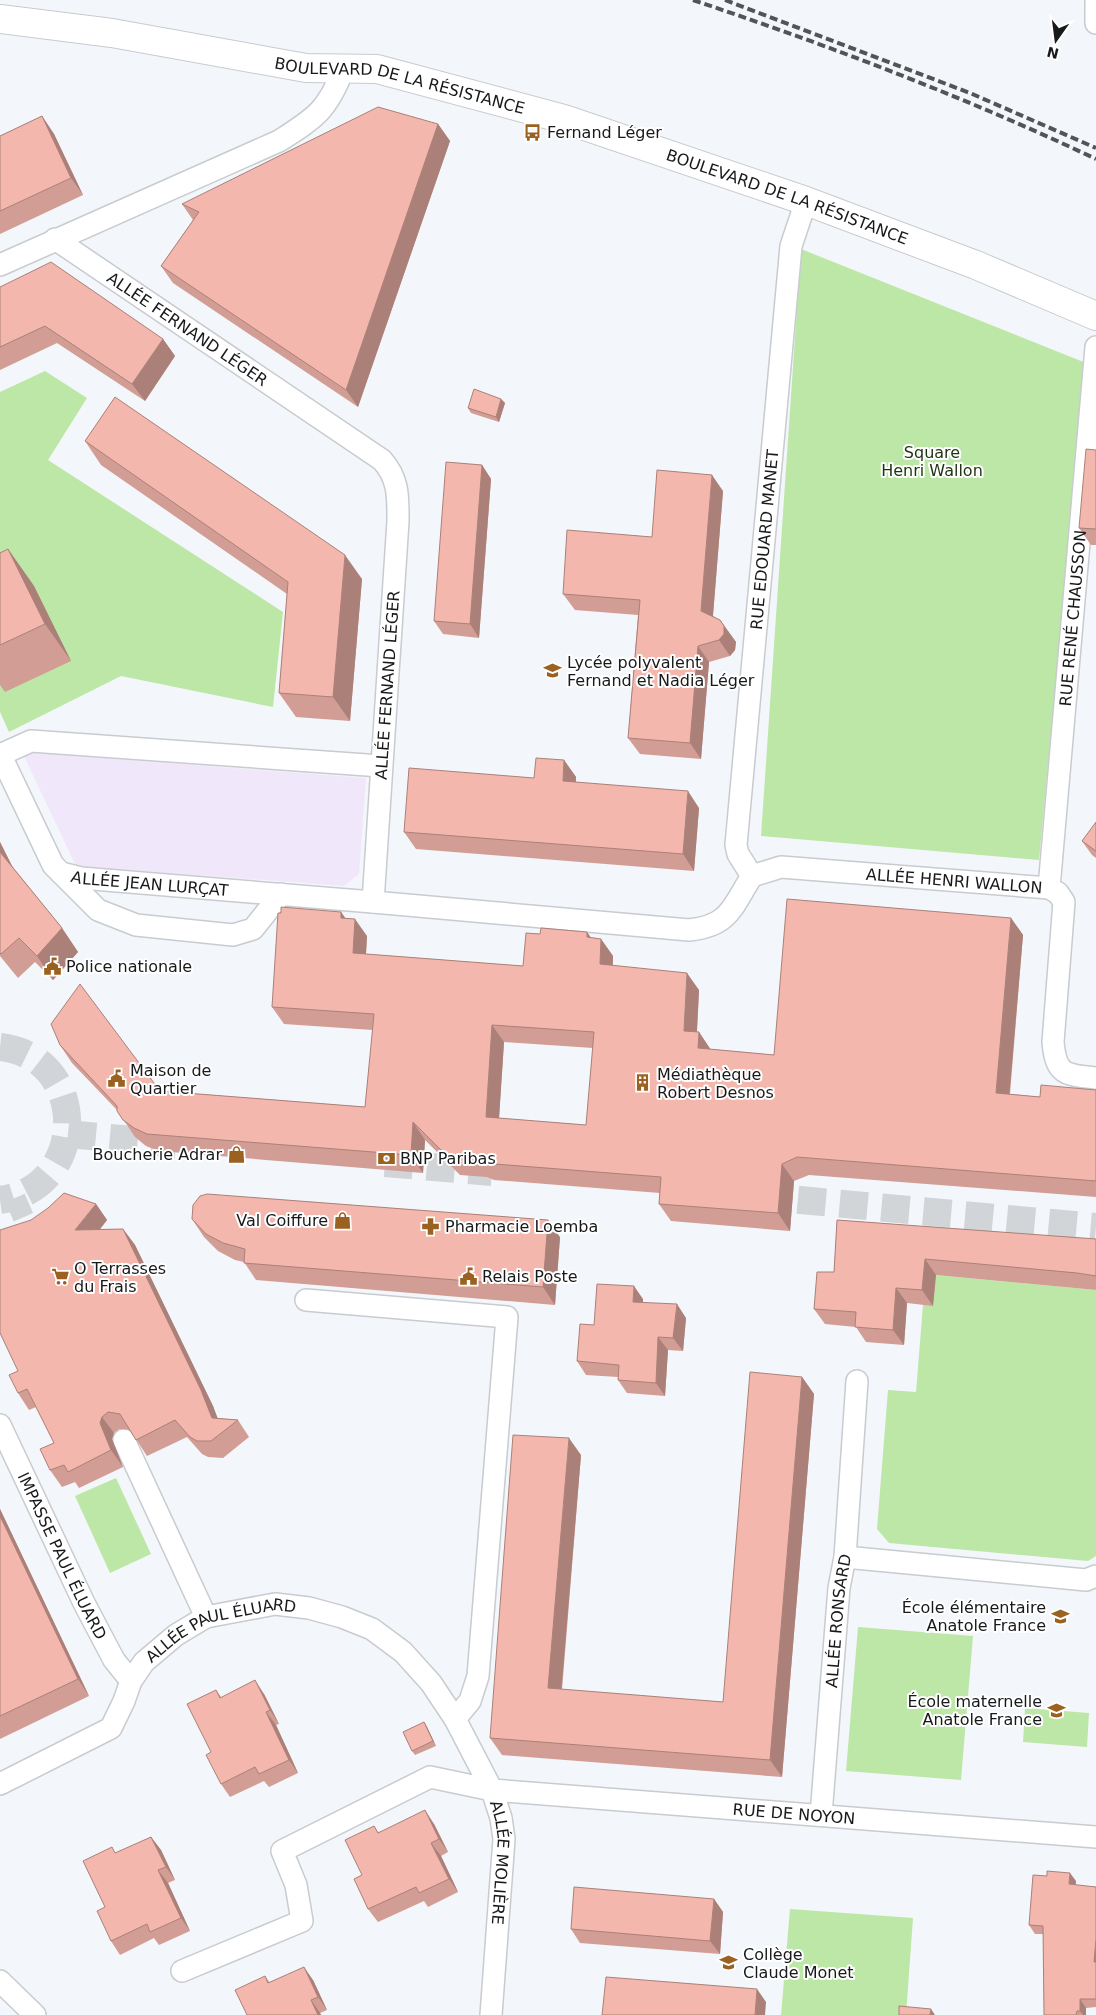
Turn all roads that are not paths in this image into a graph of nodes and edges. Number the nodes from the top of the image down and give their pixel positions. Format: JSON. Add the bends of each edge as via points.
{"nodes":[{"id":1,"x":1096,"y":2,"type":"edge"},
{"id":2,"x":0,"y":19,"type":"edge"},
{"id":3,"x":1096,"y":23,"type":"edge"},
{"id":4,"x":343,"y":70,"type":"junction"},
{"id":5,"x":806,"y":202,"type":"junction"},
{"id":6,"x":55,"y":239,"type":"junction"},
{"id":7,"x":0,"y":264,"type":"edge"},
{"id":8,"x":1096,"y":316,"type":"edge"},
{"id":9,"x":1096,"y":347,"type":"edge"},
{"id":10,"x":0,"y":754,"type":"edge"},
{"id":11,"x":381,"y":766,"type":"junction"},
{"id":12,"x":62,"y":873,"type":"junction"},
{"id":13,"x":752,"y":876,"type":"junction"},
{"id":14,"x":1049,"y":888,"type":"junction"},
{"id":15,"x":281,"y":894,"type":"junction"},
{"id":16,"x":373,"y":902,"type":"junction"},
{"id":17,"x":1096,"y":1078,"type":"edge"},
{"id":18,"x":306,"y":1300,"type":"dead end"},
{"id":19,"x":857,"y":1381,"type":"dead end"},
{"id":20,"x":0,"y":1426,"type":"edge"},
{"id":21,"x":124,"y":1440,"type":"edge"},
{"id":22,"x":846,"y":1557,"type":"junction"},
{"id":23,"x":1096,"y":1576,"type":"edge"},
{"id":24,"x":206,"y":1616,"type":"junction"},
{"id":25,"x":131,"y":1681,"type":"junction"},
{"id":26,"x":455,"y":1719,"type":"junction"},
{"id":27,"x":0,"y":1784,"type":"edge"},
{"id":28,"x":492,"y":1790,"type":"junction"},
{"id":29,"x":821,"y":1815,"type":"junction"},
{"id":30,"x":1096,"y":1837,"type":"edge"},
{"id":31,"x":182,"y":1971,"type":"dead end"},
{"id":32,"x":0,"y":1981,"type":"edge"},
{"id":33,"x":25,"y":2012,"type":"edge"},
{"id":34,"x":491,"y":2015,"type":"edge"}],
"edges":[{"from":1,"to":3,"type":"street"},
{"from":2,"to":4,"type":"main road","name":"BOULEVARD DE LA RÉSISTANCE","via":[[112,33],[306,68]]},
{"from":4,"to":5,"type":"main road","name":"BOULEVARD DE LA RÉSISTANCE","via":[[377,69],[564,119]]},
{"from":4,"to":6,"type":"street","via":[[335,92],[315,118],[279,141]]},
{"from":5,"to":8,"type":"main road","name":"BOULEVARD DE LA RÉSISTANCE","via":[[976,266]]},
{"from":5,"to":13,"type":"street","name":"RUE EDOUARD MANET","via":[[791,246],[736,845]]},
{"from":6,"to":7,"type":"street"},
{"from":6,"to":11,"type":"street","name":"ALLÉE FERNAND LÉGER","via":[[382,460],[390,469],[395,479],[398,502]]},
{"from":9,"to":14,"type":"street","name":"RUE RENÉ CHAUSSON"},
{"from":10,"to":11,"type":"street","via":[[31,741]]},
{"from":10,"to":12,"type":"street","name":"ALLÉE JEAN LURÇAT","via":[[53,865]]},
{"from":11,"to":16,"type":"street","name":"ALLÉE FERNAND LÉGER"},
{"from":12,"to":15,"type":"street","name":"ALLÉE JEAN LURÇAT","via":[[81,878]]},
{"from":12,"to":15,"type":"street","via":[[98,910],[136,925],[233,935],[253,929]]},
{"from":13,"to":14,"type":"street","name":"ALLÉE HENRI WALLON","via":[[781,868]]},
{"from":13,"to":16,"type":"street","via":[[727,916],[717,925],[690,930]]},
{"from":14,"to":17,"type":"street","name":"ALLÉE HENRI WALLON","via":[[1064,902],[1053,1042],[1055,1062],[1069,1075]]},
{"from":15,"to":16,"type":"street","name":"ALLÉE JEAN LURÇAT"},
{"from":18,"to":26,"type":"street","via":[[507,1317],[478,1676],[470,1701]]},
{"from":19,"to":22,"type":"street"},
{"from":20,"to":25,"type":"street","name":"IMPASSE PAUL ÉLUARD","via":[[84,1603],[114,1660]]},
{"from":21,"to":24,"type":"street"},
{"from":22,"to":23,"type":"street","name":"ALLÉE RONSARD","via":[[1086,1580]]},
{"from":22,"to":29,"type":"street","name":"ALLÉE RONSARD","via":[[839,1588]]},
{"from":24,"to":25,"type":"street","name":"ALLÉE PAUL ÉLUARD","via":[[158,1648]]},
{"from":24,"to":26,"type":"street","name":"ALLÉE PAUL ÉLUARD","via":[[275,1604],[309,1608],[372,1629],[403,1652],[431,1683]]},
{"from":25,"to":27,"type":"street","name":"ALLÉE PAUL ÉLUARD","via":[[110,1728]]},
{"from":26,"to":28,"type":"street","name":"ALLÉE MOLIÈRE"},
{"from":28,"to":29,"type":"street","name":"RUE DE NOYON"},
{"from":28,"to":31,"type":"street","name":"RUE DE NOYON","via":[[430,1777],[282,1851],[296,1885],[302,1921]]},
{"from":28,"to":34,"type":"street","name":"ALLÉE MOLIÈRE","via":[[504,1839]]},
{"from":29,"to":30,"type":"street","name":"RUE DE NOYON"},
{"from":32,"to":33,"type":"street"}]}
